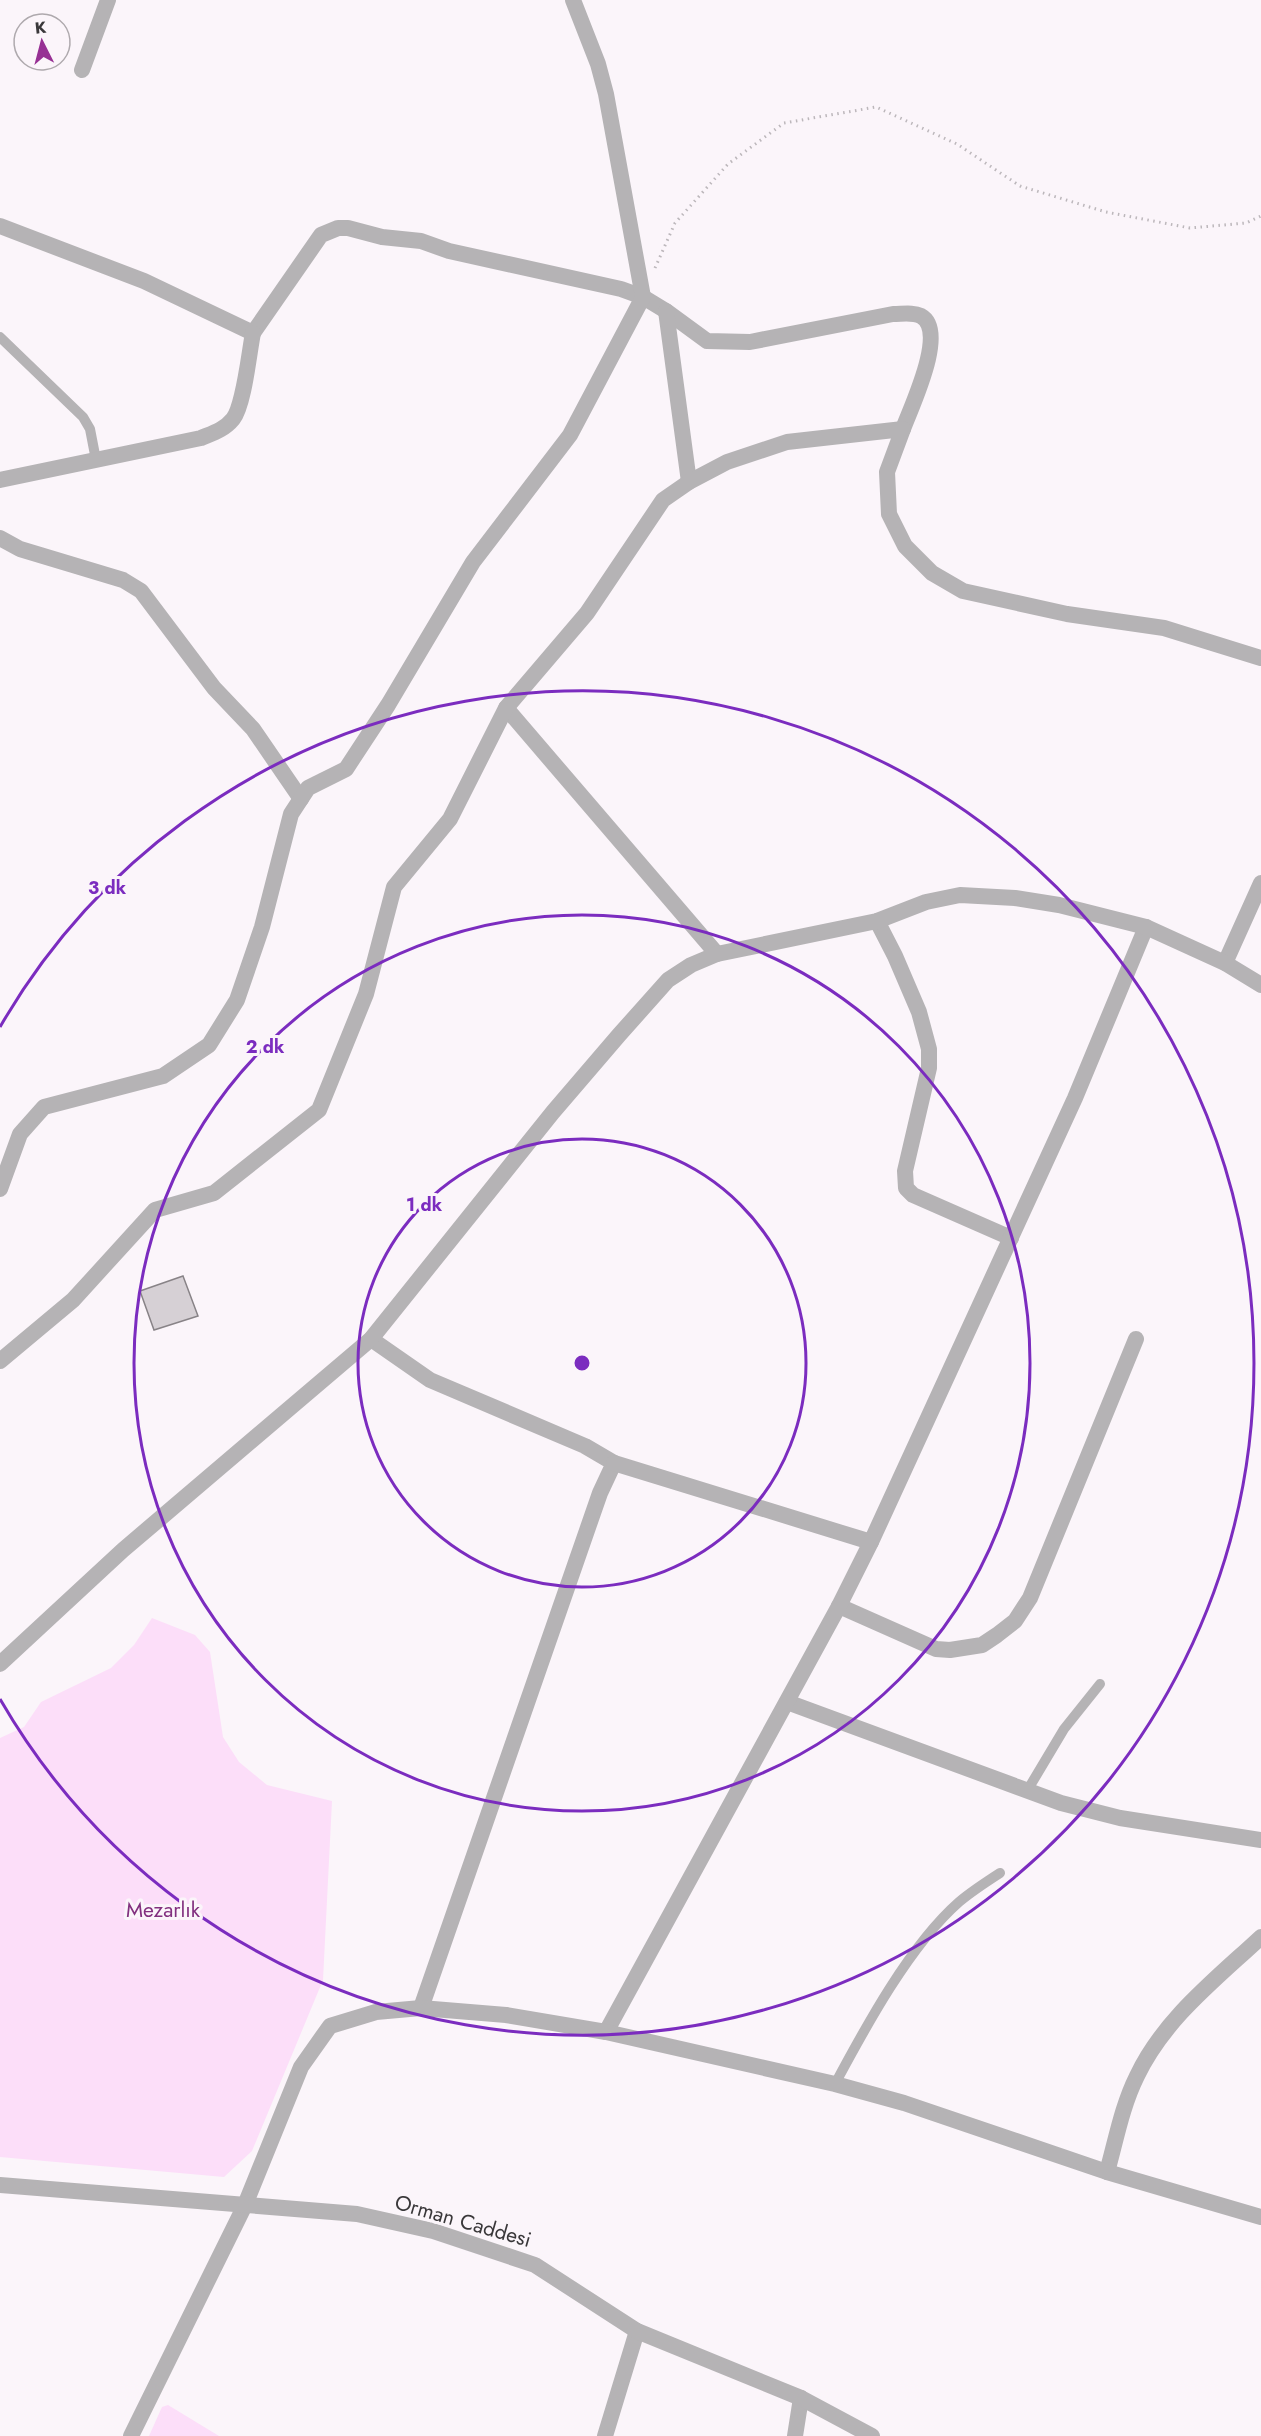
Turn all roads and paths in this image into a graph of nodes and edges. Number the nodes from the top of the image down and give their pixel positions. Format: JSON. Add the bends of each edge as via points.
{"nodes":[{"id":1,"x":108,"y":0,"type":"edge"},
{"id":2,"x":573,"y":0,"type":"edge"},
{"id":3,"x":82,"y":70,"type":"dead end"},
{"id":4,"x":1261,"y":216,"type":"edge"},
{"id":5,"x":0,"y":226,"type":"edge"},
{"id":6,"x":643,"y":297,"type":"junction"},
{"id":7,"x":666,"y":311,"type":"junction"},
{"id":8,"x":253,"y":333,"type":"junction"},
{"id":9,"x":0,"y":337,"type":"edge"},
{"id":10,"x":903,"y":429,"type":"junction"},
{"id":11,"x":96,"y":460,"type":"junction"},
{"id":12,"x":0,"y":480,"type":"edge"},
{"id":13,"x":689,"y":482,"type":"junction"},
{"id":14,"x":0,"y":538,"type":"edge"},
{"id":15,"x":1261,"y":658,"type":"edge"},
{"id":16,"x":506,"y":708,"type":"junction"},
{"id":17,"x":301,"y":799,"type":"junction"},
{"id":18,"x":1261,"y":883,"type":"edge"},
{"id":19,"x":877,"y":921,"type":"junction"},
{"id":20,"x":1146,"y":927,"type":"junction"},
{"id":21,"x":717,"y":954,"type":"junction"},
{"id":22,"x":1225,"y":963,"type":"junction"},
{"id":23,"x":1261,"y":985,"type":"edge"},
{"id":24,"x":0,"y":1189,"type":"edge"},
{"id":25,"x":1011,"y":1238,"type":"junction"},
{"id":26,"x":371,"y":1339,"type":"junction"},
{"id":27,"x":1136,"y":1339,"type":"dead end"},
{"id":28,"x":0,"y":1361,"type":"edge"},
{"id":29,"x":614,"y":1463,"type":"junction"},
{"id":30,"x":871,"y":1542,"type":"junction"},
{"id":31,"x":839,"y":1606,"type":"junction"},
{"id":32,"x":0,"y":1664,"type":"edge"},
{"id":33,"x":1100,"y":1684,"type":"dead end"},
{"id":34,"x":787,"y":1702,"type":"junction"},
{"id":35,"x":1027,"y":1791,"type":"junction"},
{"id":36,"x":1261,"y":1840,"type":"edge"},
{"id":37,"x":1000,"y":1873,"type":"dead end"},
{"id":38,"x":1261,"y":1936,"type":"edge"},
{"id":39,"x":421,"y":2007,"type":"junction"},
{"id":40,"x":606,"y":2031,"type":"junction"},
{"id":41,"x":835,"y":2084,"type":"junction"},
{"id":42,"x":1107,"y":2172,"type":"junction"},
{"id":43,"x":0,"y":2185,"type":"edge"},
{"id":44,"x":245,"y":2205,"type":"junction"},
{"id":45,"x":1261,"y":2217,"type":"edge"},
{"id":46,"x":638,"y":2331,"type":"junction"},
{"id":47,"x":801,"y":2398,"type":"junction"},
{"id":48,"x":131,"y":2436,"type":"edge"},
{"id":49,"x":605,"y":2436,"type":"edge"},
{"id":50,"x":795,"y":2436,"type":"edge"},
{"id":51,"x":872,"y":2436,"type":"edge"}],
"edges":[{"from":1,"to":3,"type":"street"},
{"from":2,"to":6,"type":"street","via":[[606,94]]},
{"from":4,"to":6,"type":"path","via":[[1246,223],[1190,228],[1106,212],[1020,186],[957,144],[876,107],[784,123],[728,164],[675,223]]},
{"from":5,"to":8,"type":"street","via":[[144,280]]},
{"from":6,"to":7,"type":"street"},
{"from":6,"to":8,"type":"street","via":[[421,241],[338,228],[321,235]]},
{"from":6,"to":17,"type":"street","via":[[570,435],[473,562],[346,769],[308,788]]},
{"from":7,"to":10,"type":"street","via":[[707,341],[750,342],[893,314],[922,317],[930,325],[932,338],[925,370]]},
{"from":7,"to":13,"type":"street"},
{"from":8,"to":11,"type":"street","via":[[240,402],[233,418],[219,431]]},
{"from":9,"to":11,"type":"lane","via":[[83,417],[90,429]]},
{"from":10,"to":13,"type":"street","via":[[787,442],[727,462]]},
{"from":10,"to":15,"type":"street","via":[[887,472],[889,514],[905,546],[932,573],[963,591],[1067,614],[1164,628]]},
{"from":11,"to":12,"type":"street"},
{"from":13,"to":16,"type":"street","via":[[663,500],[588,613]]},
{"from":14,"to":17,"type":"street","via":[[20,549],[123,580],[141,591],[214,688],[253,729]]},
{"from":16,"to":21,"type":"street"},
{"from":16,"to":28,"type":"street","via":[[450,819],[394,887],[366,994],[319,1110],[214,1193],[155,1210],[73,1300]]},
{"from":17,"to":24,"type":"street","via":[[291,814],[262,927],[237,1000],[210,1046],[163,1076],[44,1107],[20,1134]]},
{"from":18,"to":22,"type":"street"},
{"from":19,"to":20,"type":"street","via":[[926,902],[960,895],[1059,905]]},
{"from":19,"to":21,"type":"street"},
{"from":19,"to":25,"type":"street","via":[[919,1012],[929,1049],[929,1068],[905,1171],[906,1188],[913,1195]]},
{"from":20,"to":22,"type":"street"},
{"from":20,"to":25,"type":"street"},
{"from":21,"to":26,"type":"street","via":[[668,980],[546,1121]]},
{"from":22,"to":23,"type":"street"},
{"from":25,"to":30,"type":"street"},
{"from":26,"to":29,"type":"street","via":[[430,1380],[585,1446]]},
{"from":26,"to":32,"type":"street","via":[[123,1550]]},
{"from":27,"to":31,"type":"street","via":[[1030,1598],[1015,1621],[982,1645],[936,1649]]},
{"from":29,"to":30,"type":"street"},
{"from":29,"to":39,"type":"street","via":[[600,1493]]},
{"from":30,"to":31,"type":"street"},
{"from":31,"to":34,"type":"street"},
{"from":33,"to":35,"type":"lane","via":[[1064,1729]]},
{"from":34,"to":35,"type":"street"},
{"from":34,"to":40,"type":"street"},
{"from":35,"to":36,"type":"street","via":[[1120,1818]]},
{"from":37,"to":41,"type":"lane","via":[[959,1902],[935,1927],[884,1999]]},
{"from":38,"to":42,"type":"street","via":[[1176,2017],[1148,2057],[1125,2106]]},
{"from":39,"to":40,"type":"street","via":[[506,2014]]},
{"from":39,"to":44,"type":"street","via":[[376,2012],[330,2026],[301,2067]]},
{"from":40,"to":41,"type":"street"},
{"from":41,"to":42,"type":"street","via":[[904,2103]]},
{"from":42,"to":45,"type":"street"},
{"from":43,"to":44,"type":"street","name":"Orman Caddesi"},
{"from":44,"to":46,"type":"street","name":"Orman Caddesi","via":[[357,2214],[433,2231],[535,2265]]},
{"from":44,"to":48,"type":"street"},
{"from":46,"to":47,"type":"street","name":"Orman Caddesi"},
{"from":46,"to":49,"type":"street"},
{"from":47,"to":50,"type":"street"},
{"from":47,"to":51,"type":"street","name":"Orman Caddesi"}]}
